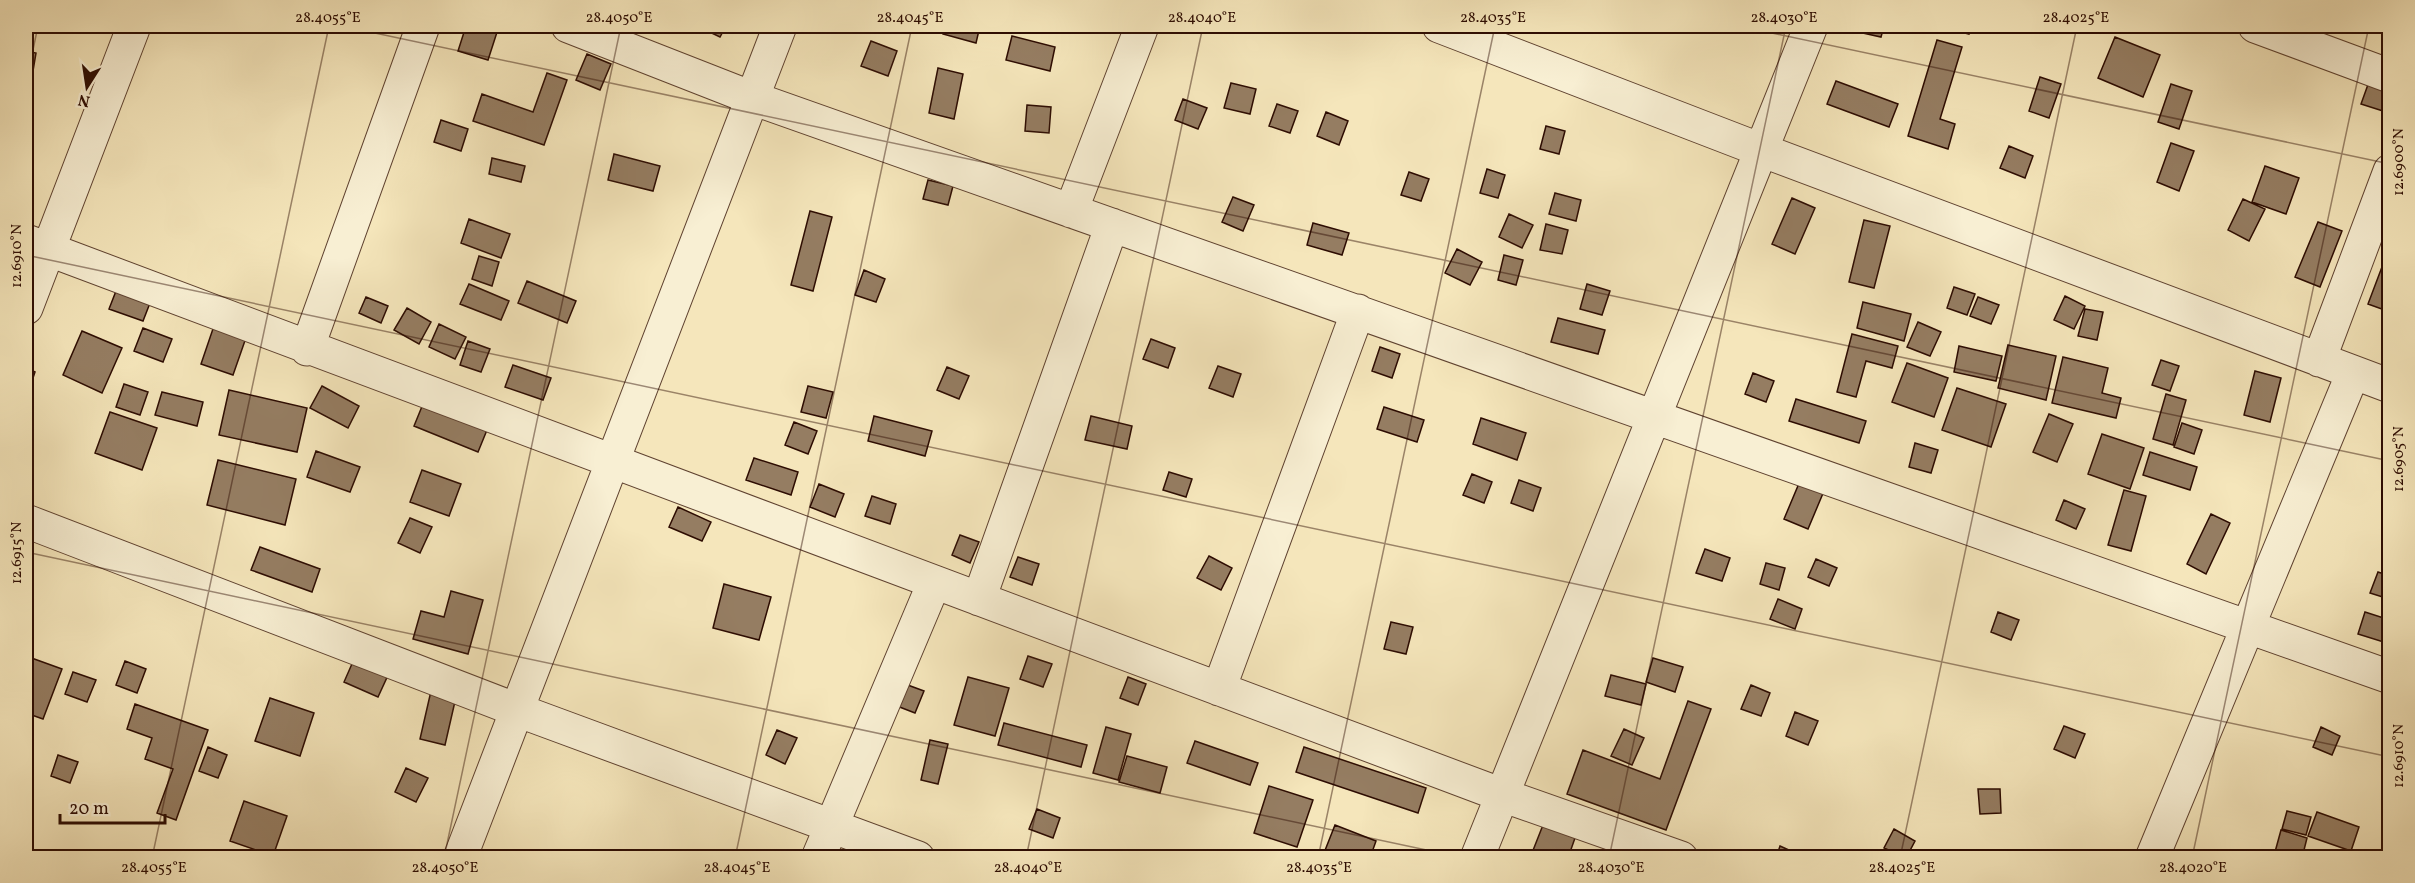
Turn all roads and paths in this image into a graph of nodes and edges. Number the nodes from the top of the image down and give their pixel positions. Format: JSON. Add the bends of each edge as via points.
{"nodes":[{"id":1,"x":134,"y":26,"type":"edge"},
{"id":2,"x":423,"y":26,"type":"edge"},
{"id":3,"x":568,"y":26,"type":"edge"},
{"id":4,"x":780,"y":26,"type":"edge"},
{"id":5,"x":1142,"y":26,"type":"edge"},
{"id":6,"x":1439,"y":26,"type":"edge"},
{"id":7,"x":1811,"y":26,"type":"edge"},
{"id":8,"x":2255,"y":26,"type":"edge"},
{"id":9,"x":2390,"y":76,"type":"edge"},
{"id":10,"x":752,"y":98,"type":"junction"},
{"id":11,"x":1761,"y":150,"type":"junction"},
{"id":12,"x":2390,"y":171,"type":"edge"},
{"id":13,"x":1071,"y":211,"type":"junction"},
{"id":14,"x":1112,"y":225,"type":"junction"},
{"id":15,"x":37,"y":245,"type":"edge"},
{"id":16,"x":26,"y":308,"type":"edge"},
{"id":17,"x":1358,"y":311,"type":"junction"},
{"id":18,"x":307,"y":349,"type":"junction"},
{"id":19,"x":2319,"y":360,"type":"junction"},
{"id":20,"x":2353,"y":373,"type":"junction"},
{"id":21,"x":2390,"y":386,"type":"edge"},
{"id":22,"x":1655,"y":416,"type":"junction"},
{"id":23,"x":612,"y":463,"type":"junction"},
{"id":24,"x":26,"y":521,"type":"edge"},
{"id":25,"x":934,"y":583,"type":"junction"},
{"id":26,"x":979,"y":599,"type":"junction"},
{"id":27,"x":2248,"y":626,"type":"junction"},
{"id":28,"x":2390,"y":677,"type":"edge"},
{"id":29,"x":1219,"y":689,"type":"junction"},
{"id":30,"x":517,"y":710,"type":"junction"},
{"id":31,"x":1502,"y":795,"type":"junction"},
{"id":32,"x":832,"y":826,"type":"junction"},
{"id":33,"x":460,"y":858,"type":"edge"},
{"id":34,"x":818,"y":858,"type":"edge"},
{"id":35,"x":918,"y":858,"type":"edge"},
{"id":36,"x":1477,"y":858,"type":"edge"},
{"id":37,"x":1681,"y":858,"type":"edge"},
{"id":38,"x":2152,"y":858,"type":"edge"}],
"edges":[{"from":1,"to":15,"type":"street"},
{"from":2,"to":18,"type":"street"},
{"from":3,"to":10,"type":"street"},
{"from":4,"to":10,"type":"street"},
{"from":5,"to":13,"type":"street"},
{"from":6,"to":11,"type":"street"},
{"from":7,"to":11,"type":"street"},
{"from":8,"to":9,"type":"street"},
{"from":10,"to":13,"type":"street"},
{"from":10,"to":23,"type":"street"},
{"from":11,"to":19,"type":"street"},
{"from":11,"to":22,"type":"street"},
{"from":12,"to":19,"type":"street"},
{"from":13,"to":14,"type":"street"},
{"from":14,"to":17,"type":"street"},
{"from":14,"to":26,"type":"street"},
{"from":15,"to":16,"type":"street"},
{"from":15,"to":18,"type":"street"},
{"from":17,"to":22,"type":"street"},
{"from":17,"to":29,"type":"street"},
{"from":18,"to":23,"type":"street"},
{"from":19,"to":20,"type":"street"},
{"from":20,"to":21,"type":"street"},
{"from":20,"to":27,"type":"street"},
{"from":22,"to":27,"type":"street"},
{"from":22,"to":31,"type":"street"},
{"from":23,"to":25,"type":"street"},
{"from":23,"to":30,"type":"street"},
{"from":24,"to":30,"type":"street"},
{"from":25,"to":26,"type":"street"},
{"from":25,"to":32,"type":"street"},
{"from":26,"to":29,"type":"street"},
{"from":27,"to":28,"type":"street"},
{"from":27,"to":38,"type":"street"},
{"from":29,"to":31,"type":"street"},
{"from":30,"to":32,"type":"street"},
{"from":30,"to":33,"type":"street"},
{"from":31,"to":36,"type":"street"},
{"from":31,"to":37,"type":"street"},
{"from":32,"to":34,"type":"street"},
{"from":32,"to":35,"type":"street"}]}
